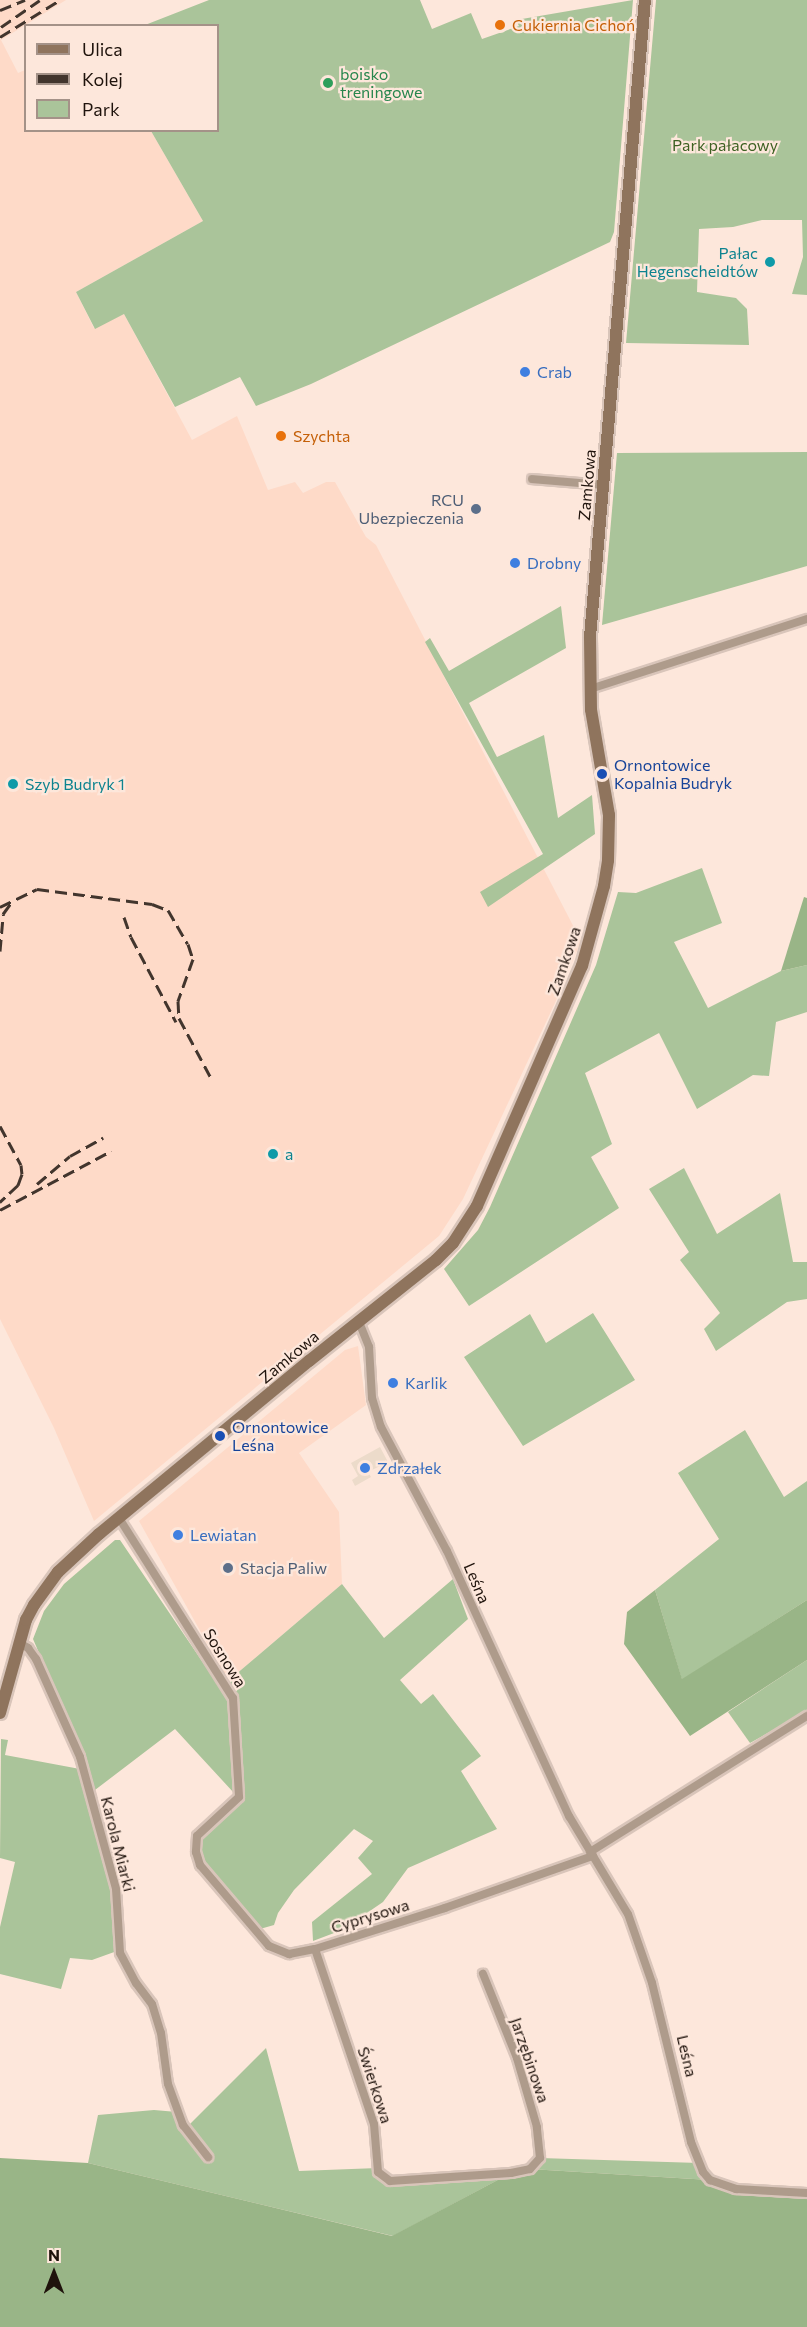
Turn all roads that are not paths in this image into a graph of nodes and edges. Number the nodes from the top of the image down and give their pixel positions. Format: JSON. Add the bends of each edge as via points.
{"nodes":[{"id":1,"x":645,"y":0,"type":"edge"},
{"id":2,"x":532,"y":479,"type":"dead end"},
{"id":3,"x":603,"y":485,"type":"junction"},
{"id":4,"x":807,"y":619,"type":"edge"},
{"id":5,"x":590,"y":689,"type":"junction"},
{"id":6,"x":359,"y":1322,"type":"junction"},
{"id":7,"x":118,"y":1518,"type":"junction"},
{"id":8,"x":18,"y":1642,"type":"junction"},
{"id":9,"x":3,"y":1694,"type":"edge"},
{"id":10,"x":0,"y":1713,"type":"edge"},
{"id":11,"x":807,"y":1716,"type":"edge"},
{"id":12,"x":196,"y":1852,"type":"joint"},
{"id":13,"x":591,"y":1854,"type":"junction"},
{"id":14,"x":315,"y":1949,"type":"junction"},
{"id":15,"x":483,"y":1974,"type":"dead end"},
{"id":16,"x":208,"y":2157,"type":"dead end"},
{"id":17,"x":540,"y":2158,"type":"joint"},
{"id":18,"x":807,"y":2193,"type":"edge"}],
"edges":[{"from":1,"to":3,"type":"street","name":"Zamkowa"},
{"from":2,"to":3,"type":"street"},
{"from":3,"to":5,"type":"street","name":"Zamkowa","via":[[590,637]]},
{"from":4,"to":5,"type":"street"},
{"from":5,"to":6,"type":"street","name":"Zamkowa","via":[[610,830],[604,886],[582,966],[464,1229],[436,1260]]},
{"from":6,"to":7,"type":"street","name":"Zamkowa"},
{"from":6,"to":13,"type":"street","name":"Leśna","via":[[369,1347],[372,1398],[381,1427],[447,1551],[569,1816]]},
{"from":7,"to":8,"type":"street","name":"Zamkowa","via":[[74,1556],[45,1588]]},
{"from":7,"to":12,"type":"street","name":"Sosnowa","via":[[233,1698],[239,1797],[197,1836]]},
{"from":8,"to":9,"type":"street","name":"Zamkowa"},
{"from":8,"to":16,"type":"street","name":"Karola Miarki","via":[[36,1659],[80,1758],[116,1889],[120,1953],[152,2004],[161,2033],[168,2084],[183,2125]]},
{"from":9,"to":10,"type":"street","name":"Zamkowa"},
{"from":11,"to":13,"type":"street"},
{"from":12,"to":14,"type":"street","name":"Cyprysowa","via":[[200,1864],[269,1946],[290,1954]]},
{"from":13,"to":14,"type":"street","name":"Cyprysowa","via":[[445,1908]]},
{"from":13,"to":18,"type":"street","name":"Leśna","via":[[628,1914],[642,1948],[691,2142],[703,2172],[710,2180],[736,2189]]},
{"from":14,"to":17,"type":"street","name":"Świerkowa","via":[[374,2124],[378,2172],[390,2181],[511,2173],[530,2169]]},
{"from":15,"to":17,"type":"street","name":"Jarzębinowa","via":[[517,2058],[537,2127]]}]}
